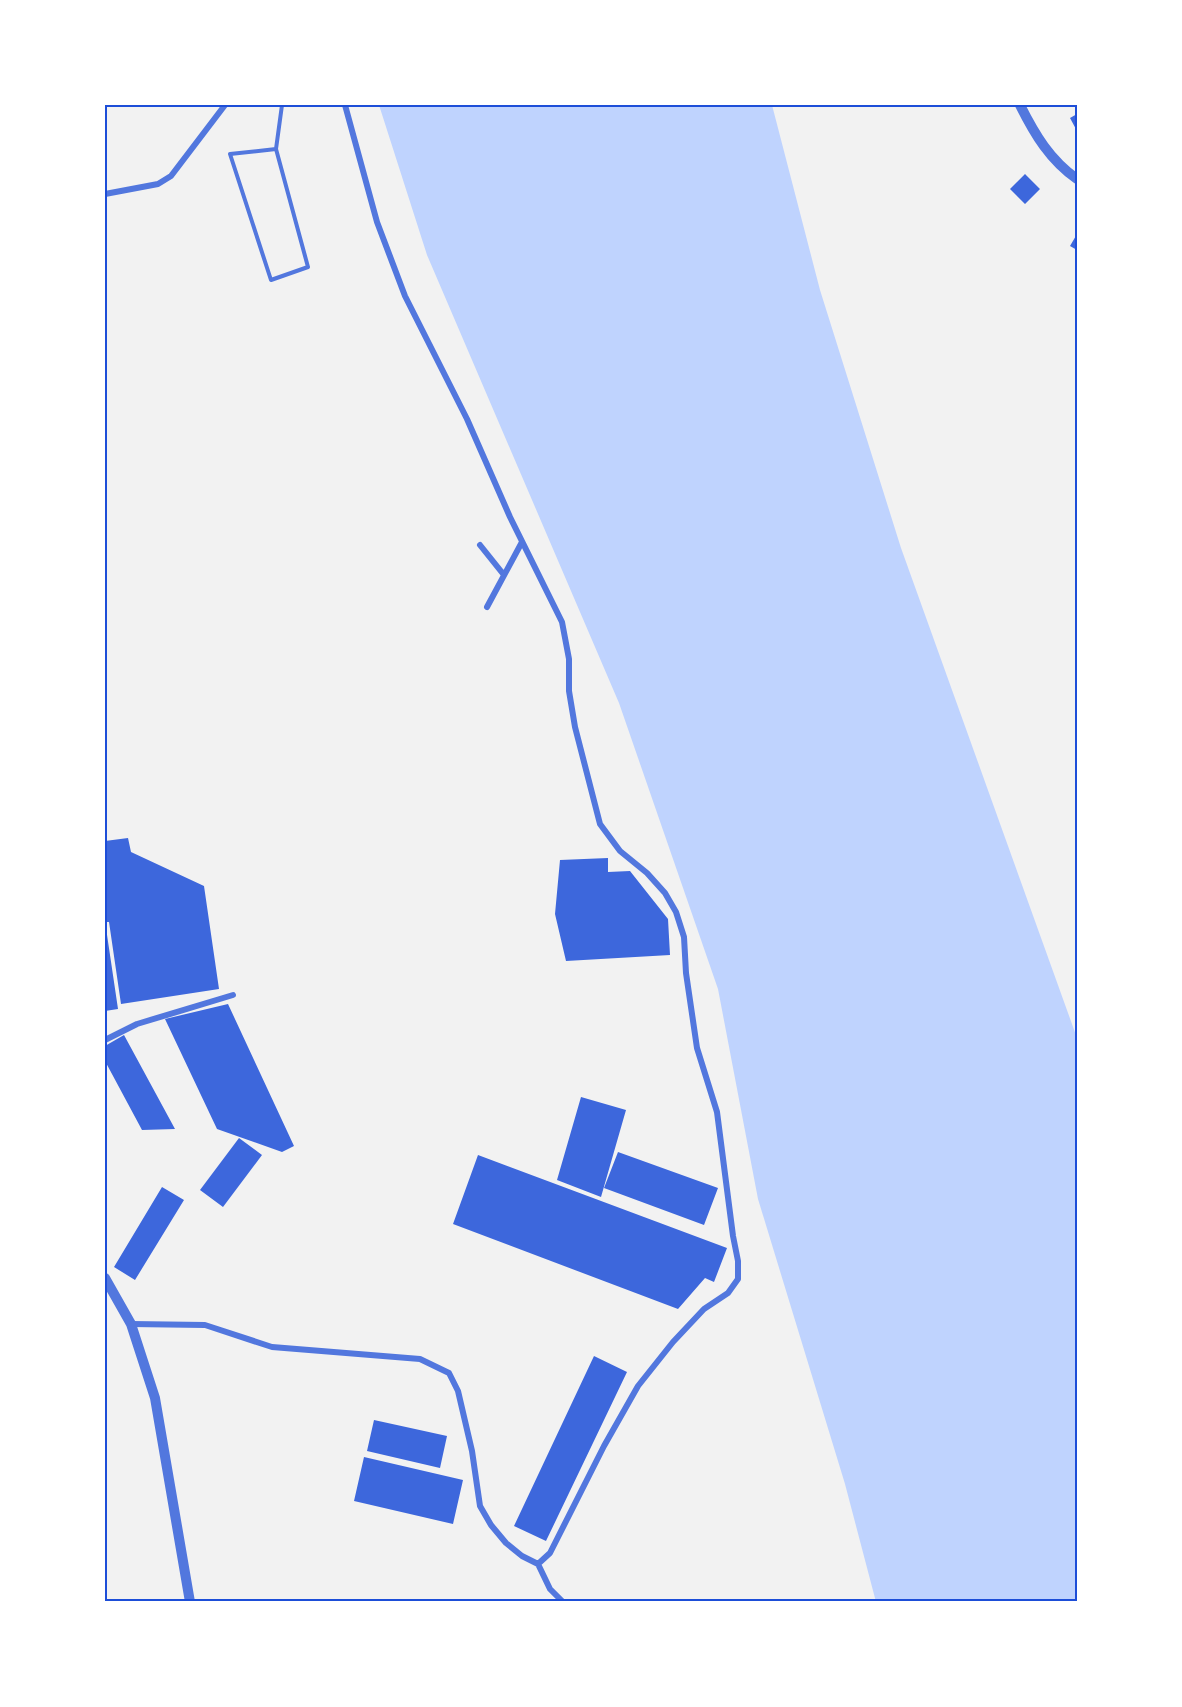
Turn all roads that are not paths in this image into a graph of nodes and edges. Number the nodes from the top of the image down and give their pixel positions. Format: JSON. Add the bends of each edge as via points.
{"nodes":[{"id":1,"x":225,"y":105,"type":"edge"},
{"id":2,"x":282,"y":105,"type":"edge"},
{"id":3,"x":345,"y":105,"type":"edge"},
{"id":4,"x":1020,"y":105,"type":"edge"},
{"id":5,"x":276,"y":149,"type":"junction"},
{"id":6,"x":1077,"y":180,"type":"edge"},
{"id":7,"x":105,"y":194,"type":"edge"},
{"id":8,"x":522,"y":542,"type":"junction"},
{"id":9,"x":480,"y":545,"type":"dead end"},
{"id":10,"x":504,"y":575,"type":"junction"},
{"id":11,"x":487,"y":607,"type":"dead end"},
{"id":12,"x":233,"y":995,"type":"dead end"},
{"id":13,"x":105,"y":1040,"type":"edge"},
{"id":14,"x":105,"y":1278,"type":"edge"},
{"id":15,"x":131,"y":1324,"type":"junction"},
{"id":16,"x":538,"y":1564,"type":"junction"},
{"id":17,"x":190,"y":1602,"type":"edge"},
{"id":18,"x":563,"y":1602,"type":"edge"}],
"edges":[{"from":1,"to":7,"type":"street","via":[[171,176],[158,184]]},
{"from":2,"to":5,"type":"lane"},
{"from":3,"to":8,"type":"street","via":[[377,222],[405,296],[467,419]]},
{"from":4,"to":6,"type":"street","via":[[1034,133]]},
{"from":5,"to":5,"type":"lane","via":[[308,267],[271,280],[230,154]]},
{"from":8,"to":10,"type":"street"},
{"from":8,"to":16,"type":"street","via":[[562,622],[575,727],[600,824],[620,851],[665,893],[684,937],[697,1048],[717,1112],[738,1270],[738,1279],[728,1293],[704,1309],[638,1386],[550,1553]]},
{"from":9,"to":10,"type":"street"},
{"from":10,"to":11,"type":"street"},
{"from":12,"to":13,"type":"street","via":[[137,1024]]},
{"from":14,"to":15,"type":"street"},
{"from":15,"to":16,"type":"street","via":[[205,1326],[272,1347],[420,1359],[449,1373],[463,1411],[480,1506],[506,1543]]},
{"from":15,"to":17,"type":"street","via":[[154,1398]]},
{"from":16,"to":18,"type":"street","via":[[550,1589]]}]}
